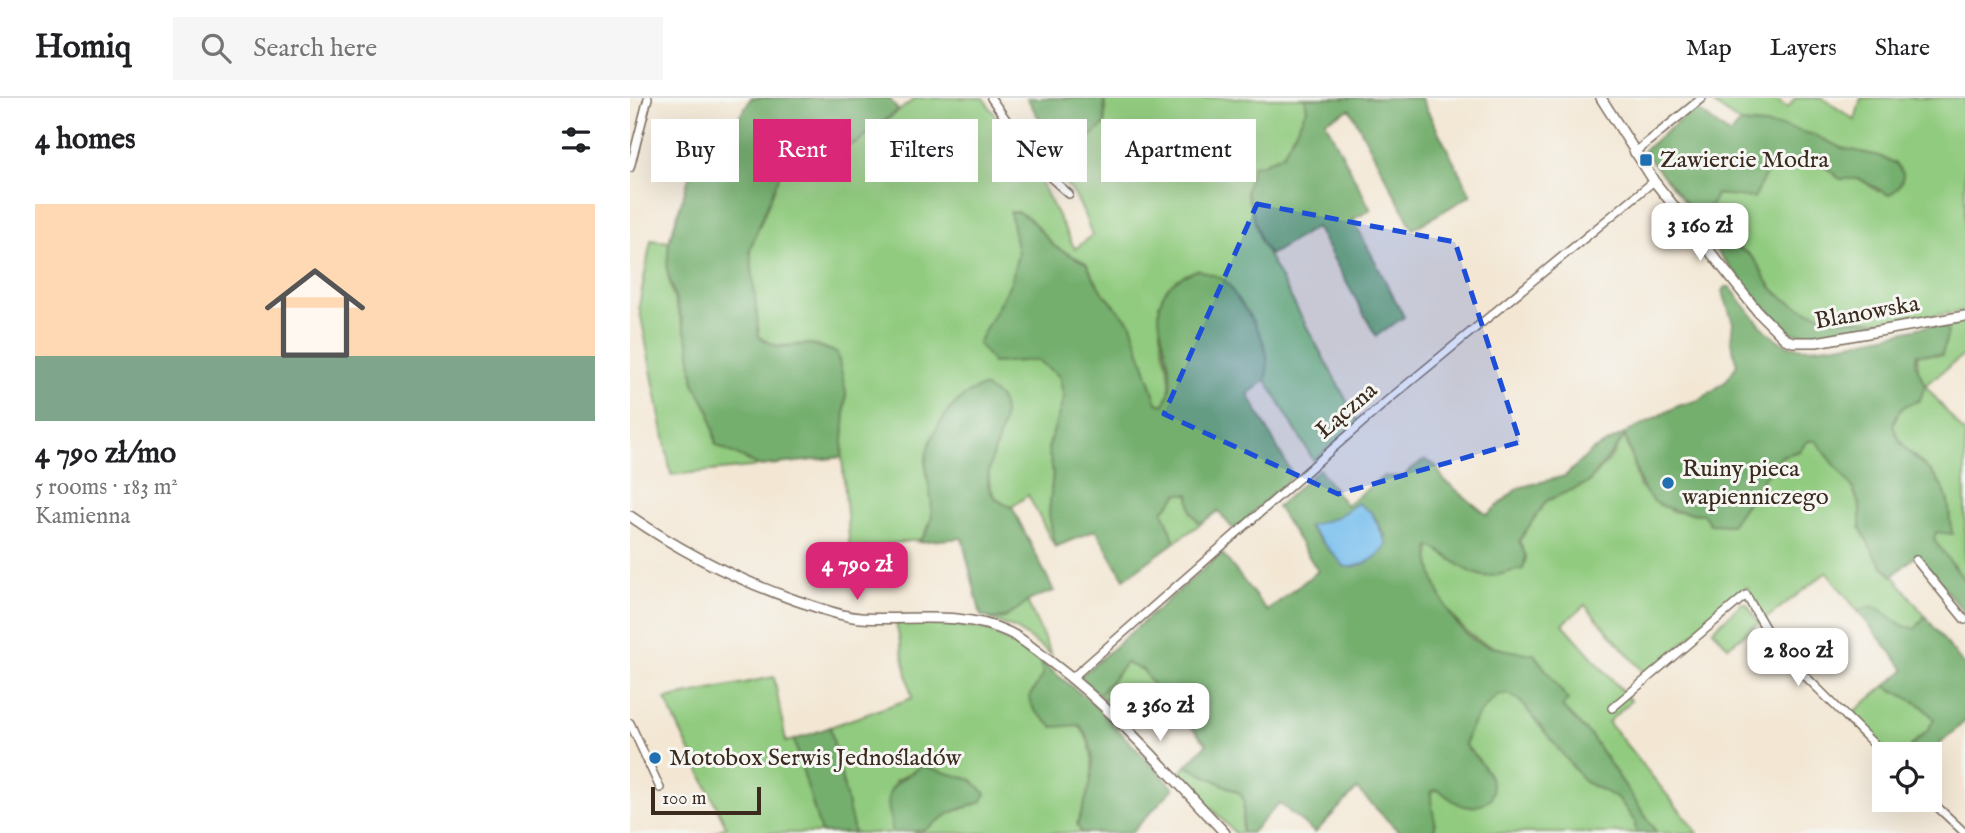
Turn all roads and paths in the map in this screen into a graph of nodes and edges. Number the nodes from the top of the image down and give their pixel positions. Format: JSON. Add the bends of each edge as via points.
{"nodes":[{"id":1,"x":648,"y":98,"type":"edge"},
{"id":2,"x":991,"y":98,"type":"edge"},
{"id":3,"x":1601,"y":98,"type":"edge"},
{"id":4,"x":1702,"y":98,"type":"edge"},
{"id":5,"x":1634,"y":153,"type":"junction"},
{"id":6,"x":630,"y":168,"type":"edge"},
{"id":7,"x":1654,"y":181,"type":"junction"},
{"id":8,"x":1069,"y":194,"type":"dead end"},
{"id":9,"x":1965,"y":316,"type":"edge"},
{"id":10,"x":630,"y":516,"type":"edge"},
{"id":11,"x":1916,"y":560,"type":"dead end"},
{"id":12,"x":1965,"y":620,"type":"edge"},
{"id":13,"x":1072,"y":678,"type":"junction"},
{"id":14,"x":1612,"y":708,"type":"dead end"},
{"id":15,"x":630,"y":723,"type":"edge"},
{"id":16,"x":1872,"y":742,"type":"edge"},
{"id":17,"x":660,"y":788,"type":"dead end"},
{"id":18,"x":1942,"y":811,"type":"edge"},
{"id":19,"x":1225,"y":833,"type":"edge"},
{"id":20,"x":1965,"y":833,"type":"edge"}],
"edges":[{"from":1,"to":6,"type":"street"},
{"from":2,"to":8,"type":"street","via":[[1041,169]]},
{"from":3,"to":5,"type":"street","name":"Blanowska"},
{"from":4,"to":5,"type":"street"},
{"from":5,"to":7,"type":"street","name":"Blanowska"},
{"from":7,"to":9,"type":"street","name":"Blanowska","via":[[1758,312],[1785,339],[1816,342]]},
{"from":7,"to":13,"type":"street","name":"Łączna","via":[[1388,400]]},
{"from":10,"to":13,"type":"street","via":[[673,546],[746,583],[860,618],[954,617],[982,622],[1018,638]]},
{"from":11,"to":12,"type":"street"},
{"from":13,"to":19,"type":"street"},
{"from":14,"to":16,"type":"street","via":[[1746,595],[1791,662]]},
{"from":15,"to":17,"type":"street"},
{"from":18,"to":20,"type":"street"}]}
